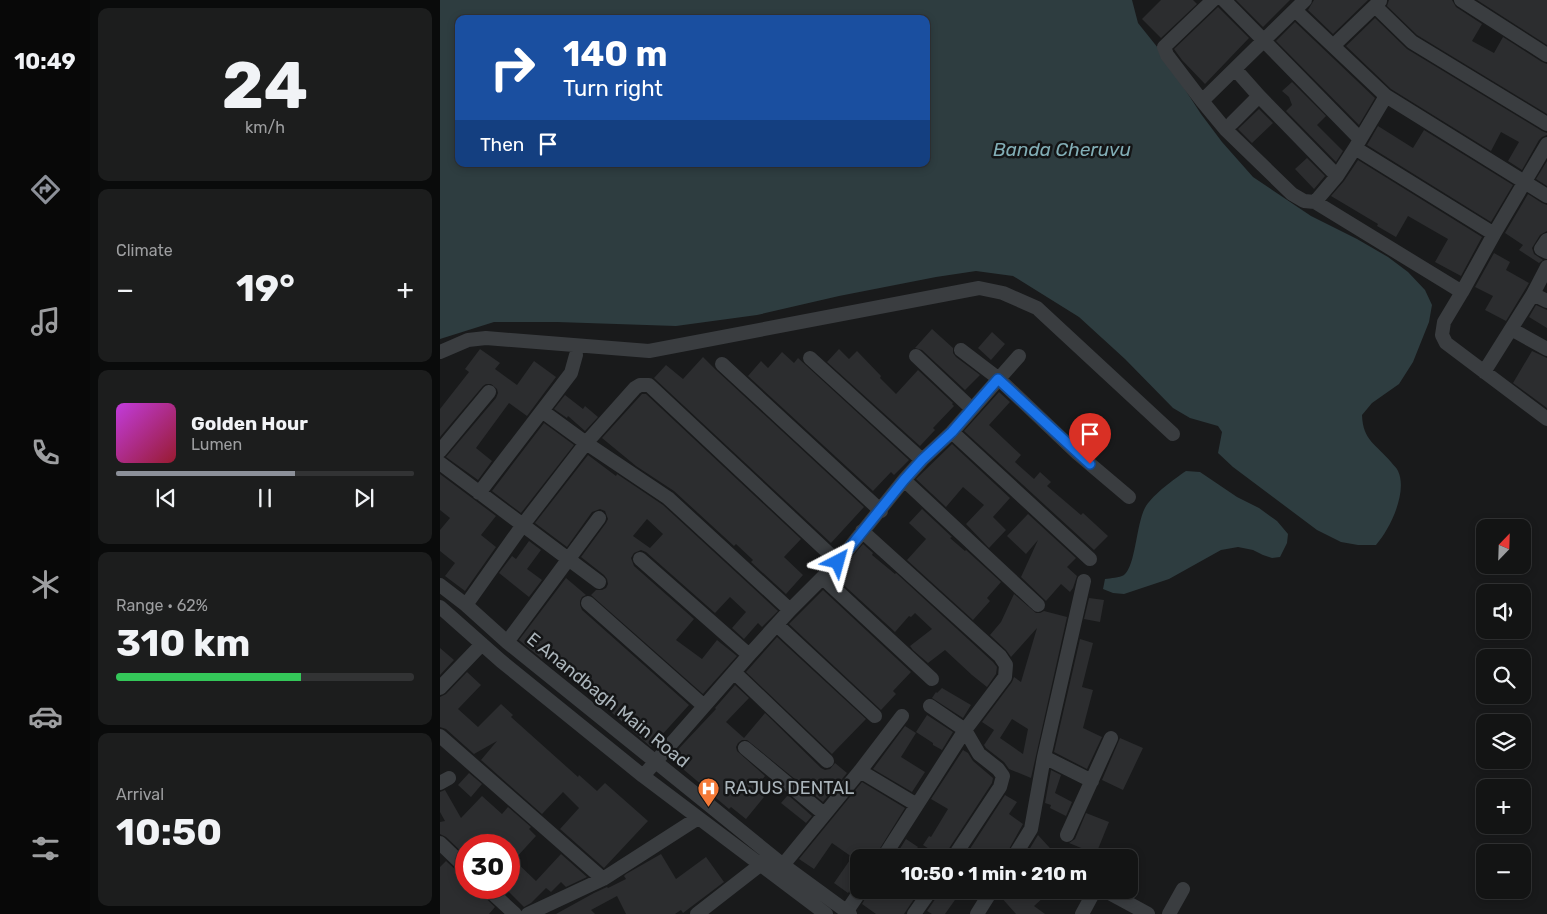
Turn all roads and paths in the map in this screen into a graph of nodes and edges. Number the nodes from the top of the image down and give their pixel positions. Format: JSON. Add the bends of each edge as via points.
{"nodes":[{"id":1,"x":1213,"y":0,"type":"edge"},
{"id":2,"x":1224,"y":0,"type":"edge"},
{"id":3,"x":1305,"y":0,"type":"edge"},
{"id":4,"x":1461,"y":0,"type":"edge"},
{"id":5,"x":1378,"y":3,"type":"edge"},
{"id":6,"x":1295,"y":10,"type":"junction"},
{"id":7,"x":1263,"y":41,"type":"junction"},
{"id":8,"x":1333,"y":46,"type":"junction"},
{"id":9,"x":1547,"y":55,"type":"edge"},
{"id":10,"x":1235,"y":69,"type":"junction"},
{"id":11,"x":1259,"y":96,"type":"junction"},
{"id":12,"x":1386,"y":96,"type":"junction"},
{"id":13,"x":1202,"y":101,"type":"junction"},
{"id":14,"x":1232,"y":123,"type":"dead end"},
{"id":15,"x":1547,"y":124,"type":"edge"},
{"id":16,"x":1358,"y":144,"type":"junction"},
{"id":17,"x":1547,"y":144,"type":"edge"},
{"id":18,"x":1337,"y":176,"type":"junction"},
{"id":19,"x":1524,"y":183,"type":"junction"},
{"id":20,"x":1547,"y":196,"type":"edge"},
{"id":21,"x":1315,"y":202,"type":"junction"},
{"id":22,"x":1494,"y":234,"type":"junction"},
{"id":23,"x":1547,"y":240,"type":"edge"},
{"id":24,"x":1547,"y":252,"type":"edge"},
{"id":25,"x":1547,"y":267,"type":"edge"},
{"id":26,"x":1462,"y":292,"type":"junction"},
{"id":27,"x":1533,"y":294,"type":"junction"},
{"id":28,"x":1547,"y":301,"type":"edge"},
{"id":29,"x":1511,"y":329,"type":"junction"},
{"id":30,"x":1547,"y":349,"type":"edge"},
{"id":31,"x":960,"y":350,"type":"dead end"},
{"id":32,"x":440,"y":352,"type":"edge"},
{"id":33,"x":576,"y":355,"type":"dead end"},
{"id":34,"x":916,"y":356,"type":"dead end"},
{"id":35,"x":1019,"y":356,"type":"dead end"},
{"id":36,"x":810,"y":358,"type":"dead end"},
{"id":37,"x":722,"y":364,"type":"dead end"},
{"id":38,"x":1484,"y":372,"type":"junction"},
{"id":39,"x":998,"y":379,"type":"junction"},
{"id":40,"x":489,"y":392,"type":"dead end"},
{"id":41,"x":972,"y":409,"type":"junction"},
{"id":42,"x":542,"y":411,"type":"junction"},
{"id":43,"x":1547,"y":419,"type":"edge"},
{"id":44,"x":952,"y":432,"type":"junction"},
{"id":45,"x":1173,"y":434,"type":"dead end"},
{"id":46,"x":586,"y":443,"type":"junction"},
{"id":47,"x":440,"y":451,"type":"edge"},
{"id":48,"x":922,"y":460,"type":"junction"},
{"id":49,"x":440,"y":463,"type":"edge"},
{"id":50,"x":904,"y":480,"type":"junction"},
{"id":51,"x":479,"y":493,"type":"junction"},
{"id":52,"x":1129,"y":497,"type":"dead end"},
{"id":53,"x":880,"y":511,"type":"junction"},
{"id":54,"x":599,"y":518,"type":"dead end"},
{"id":55,"x":522,"y":526,"type":"junction"},
{"id":56,"x":862,"y":531,"type":"junction"},
{"id":57,"x":640,"y":559,"type":"dead end"},
{"id":58,"x":1090,"y":559,"type":"dead end"},
{"id":59,"x":569,"y":560,"type":"junction"},
{"id":60,"x":838,"y":562,"type":"junction"},
{"id":61,"x":823,"y":578,"type":"junction"},
{"id":62,"x":1084,"y":581,"type":"dead end"},
{"id":63,"x":599,"y":582,"type":"dead end"},
{"id":64,"x":440,"y":584,"type":"edge"},
{"id":65,"x":588,"y":603,"type":"dead end"},
{"id":66,"x":466,"y":605,"type":"junction"},
{"id":67,"x":1038,"y":605,"type":"dead end"},
{"id":68,"x":440,"y":607,"type":"edge"},
{"id":69,"x":790,"y":610,"type":"junction"},
{"id":70,"x":777,"y":625,"type":"junction"},
{"id":71,"x":507,"y":642,"type":"junction"},
{"id":72,"x":482,"y":644,"type":"junction"},
{"id":73,"x":749,"y":655,"type":"junction"},
{"id":74,"x":734,"y":672,"type":"junction"},
{"id":75,"x":932,"y":679,"type":"dead end"},
{"id":76,"x":440,"y":688,"type":"edge"},
{"id":77,"x":704,"y":706,"type":"junction"},
{"id":78,"x":930,"y":706,"type":"dead end"},
{"id":79,"x":875,"y":716,"type":"dead end"},
{"id":80,"x":902,"y":716,"type":"dead end"},
{"id":81,"x":965,"y":730,"type":"junction"},
{"id":82,"x":1111,"y":738,"type":"dead end"},
{"id":83,"x":442,"y":742,"type":"edge"},
{"id":84,"x":745,"y":748,"type":"dead end"},
{"id":85,"x":1044,"y":756,"type":"junction"},
{"id":86,"x":827,"y":761,"type":"dead end"},
{"id":87,"x":655,"y":762,"type":"junction"},
{"id":88,"x":860,"y":771,"type":"junction"},
{"id":89,"x":643,"y":776,"type":"junction"},
{"id":90,"x":1092,"y":781,"type":"junction"},
{"id":91,"x":918,"y":805,"type":"junction"},
{"id":92,"x":824,"y":814,"type":"junction"},
{"id":93,"x":698,"y":818,"type":"junction"},
{"id":94,"x":1066,"y":835,"type":"dead end"},
{"id":95,"x":440,"y":843,"type":"edge"},
{"id":96,"x":889,"y":849,"type":"edge"},
{"id":97,"x":959,"y":849,"type":"edge"},
{"id":98,"x":1019,"y":849,"type":"edge"},
{"id":99,"x":770,"y":854,"type":"junction"},
{"id":100,"x":455,"y":857,"type":"edge"},
{"id":101,"x":760,"y":865,"type":"junction"},
{"id":102,"x":783,"y":865,"type":"junction"},
{"id":103,"x":603,"y":879,"type":"junction"},
{"id":104,"x":1183,"y":890,"type":"dead end"},
{"id":105,"x":499,"y":899,"type":"edge"},
{"id":106,"x":856,"y":899,"type":"edge"},
{"id":107,"x":924,"y":899,"type":"edge"},
{"id":108,"x":986,"y":899,"type":"edge"},
{"id":109,"x":1090,"y":899,"type":"edge"},
{"id":110,"x":1120,"y":899,"type":"edge"},
{"id":111,"x":849,"y":913,"type":"edge"},
{"id":112,"x":515,"y":914,"type":"edge"},
{"id":113,"x":528,"y":914,"type":"edge"},
{"id":114,"x":698,"y":914,"type":"edge"},
{"id":115,"x":826,"y":914,"type":"edge"},
{"id":116,"x":914,"y":914,"type":"edge"},
{"id":117,"x":977,"y":914,"type":"edge"},
{"id":118,"x":1082,"y":914,"type":"edge"},
{"id":119,"x":1148,"y":914,"type":"edge"},
{"id":120,"x":1169,"y":914,"type":"edge"}],
"edges":[{"from":1,"to":13,"type":"street","via":[[1164,47],[1167,56]]},
{"from":2,"to":7,"type":"street"},
{"from":3,"to":6,"type":"street"},
{"from":4,"to":9,"type":"street"},
{"from":5,"to":8,"type":"street"},
{"from":5,"to":15,"type":"street","via":[[1412,42]]},
{"from":6,"to":7,"type":"street"},
{"from":6,"to":8,"type":"street"},
{"from":7,"to":10,"type":"street"},
{"from":7,"to":16,"type":"street"},
{"from":8,"to":12,"type":"street"},
{"from":10,"to":11,"type":"street"},
{"from":10,"to":13,"type":"street"},
{"from":11,"to":14,"type":"street"},
{"from":11,"to":18,"type":"street"},
{"from":12,"to":16,"type":"street"},
{"from":12,"to":19,"type":"street"},
{"from":13,"to":21,"type":"street","via":[[1226,130],[1292,194],[1304,201]]},
{"from":16,"to":18,"type":"street"},
{"from":16,"to":22,"type":"street"},
{"from":17,"to":19,"type":"street"},
{"from":18,"to":21,"type":"street"},
{"from":19,"to":20,"type":"street"},
{"from":19,"to":22,"type":"street"},
{"from":21,"to":26,"type":"street"},
{"from":22,"to":26,"type":"street"},
{"from":23,"to":24,"type":"street","via":[[1541,249]]},
{"from":25,"to":27,"type":"street"},
{"from":26,"to":38,"type":"street","via":[[1444,322],[1442,335],[1446,343]]},
{"from":27,"to":28,"type":"street"},
{"from":27,"to":29,"type":"street"},
{"from":29,"to":30,"type":"street"},
{"from":29,"to":38,"type":"street"},
{"from":31,"to":39,"type":"street"},
{"from":32,"to":45,"type":"street","via":[[468,340],[486,338],[649,351],[979,288],[1003,293],[1037,308]]},
{"from":33,"to":42,"type":"street","via":[[571,373]]},
{"from":34,"to":41,"type":"street"},
{"from":35,"to":39,"type":"street"},
{"from":36,"to":48,"type":"street"},
{"from":37,"to":53,"type":"street"},
{"from":38,"to":43,"type":"street"},
{"from":39,"to":41,"type":"street"},
{"from":39,"to":52,"type":"street"},
{"from":40,"to":47,"type":"street"},
{"from":41,"to":44,"type":"street"},
{"from":42,"to":46,"type":"street"},
{"from":42,"to":51,"type":"street"},
{"from":44,"to":48,"type":"street"},
{"from":44,"to":58,"type":"street"},
{"from":46,"to":55,"type":"street"},
{"from":46,"to":60,"type":"street","via":[[635,388],[649,385]]},
{"from":46,"to":69,"type":"street","via":[[668,498]]},
{"from":48,"to":50,"type":"street"},
{"from":49,"to":51,"type":"street"},
{"from":50,"to":53,"type":"street"},
{"from":50,"to":67,"type":"street"},
{"from":51,"to":55,"type":"street"},
{"from":53,"to":56,"type":"street"},
{"from":54,"to":59,"type":"street"},
{"from":55,"to":59,"type":"street"},
{"from":55,"to":66,"type":"street"},
{"from":56,"to":60,"type":"street"},
{"from":56,"to":81,"type":"street","via":[[1000,656],[1006,665],[1005,676]]},
{"from":57,"to":73,"type":"street"},
{"from":59,"to":63,"type":"street"},
{"from":59,"to":71,"type":"street"},
{"from":60,"to":61,"type":"street"},
{"from":61,"to":69,"type":"street"},
{"from":61,"to":75,"type":"street"},
{"from":62,"to":85,"type":"street"},
{"from":64,"to":66,"type":"street","name":"E Anandbagh Main Road"},
{"from":65,"to":77,"type":"street"},
{"from":66,"to":71,"type":"street","name":"E Anandbagh Main Road"},
{"from":68,"to":72,"type":"street","name":"E Anandbagh Main Road"},
{"from":69,"to":70,"type":"street"},
{"from":70,"to":73,"type":"street"},
{"from":70,"to":79,"type":"street"},
{"from":71,"to":87,"type":"street","name":"E Anandbagh Main Road"},
{"from":72,"to":76,"type":"street"},
{"from":72,"to":89,"type":"street","name":"E Anandbagh Main Road"},
{"from":73,"to":74,"type":"street"},
{"from":74,"to":77,"type":"street"},
{"from":74,"to":86,"type":"street"},
{"from":77,"to":87,"type":"street"},
{"from":78,"to":81,"type":"street"},
{"from":80,"to":88,"type":"street"},
{"from":81,"to":91,"type":"street"},
{"from":81,"to":97,"type":"street","via":[[979,754],[1003,776],[1000,788]]},
{"from":82,"to":90,"type":"street"},
{"from":83,"to":103,"type":"street"},
{"from":84,"to":92,"type":"street"},
{"from":85,"to":90,"type":"street"},
{"from":85,"to":98,"type":"street","via":[[1031,829]]},
{"from":87,"to":89,"type":"street"},
{"from":87,"to":99,"type":"street","name":"E Anandbagh Main Road"},
{"from":88,"to":91,"type":"street"},
{"from":88,"to":92,"type":"street"},
{"from":89,"to":93,"type":"street","name":"E Anandbagh Main Road"},
{"from":90,"to":94,"type":"street"},
{"from":91,"to":96,"type":"street"},
{"from":92,"to":102,"type":"street"},
{"from":93,"to":101,"type":"street","name":"E Anandbagh Main Road"},
{"from":93,"to":103,"type":"street"},
{"from":95,"to":100,"type":"street"},
{"from":99,"to":101,"type":"street"},
{"from":99,"to":102,"type":"street","name":"E Anandbagh Main Road"},
{"from":101,"to":114,"type":"street"},
{"from":101,"to":115,"type":"street","name":"E Anandbagh Main Road"},
{"from":102,"to":111,"type":"street","name":"E Anandbagh Main Road"},
{"from":103,"to":113,"type":"street"},
{"from":104,"to":120,"type":"street"},
{"from":105,"to":112,"type":"street"},
{"from":106,"to":111,"type":"street"},
{"from":107,"to":116,"type":"street"},
{"from":108,"to":117,"type":"street"},
{"from":109,"to":118,"type":"street"},
{"from":110,"to":119,"type":"street"}]}
